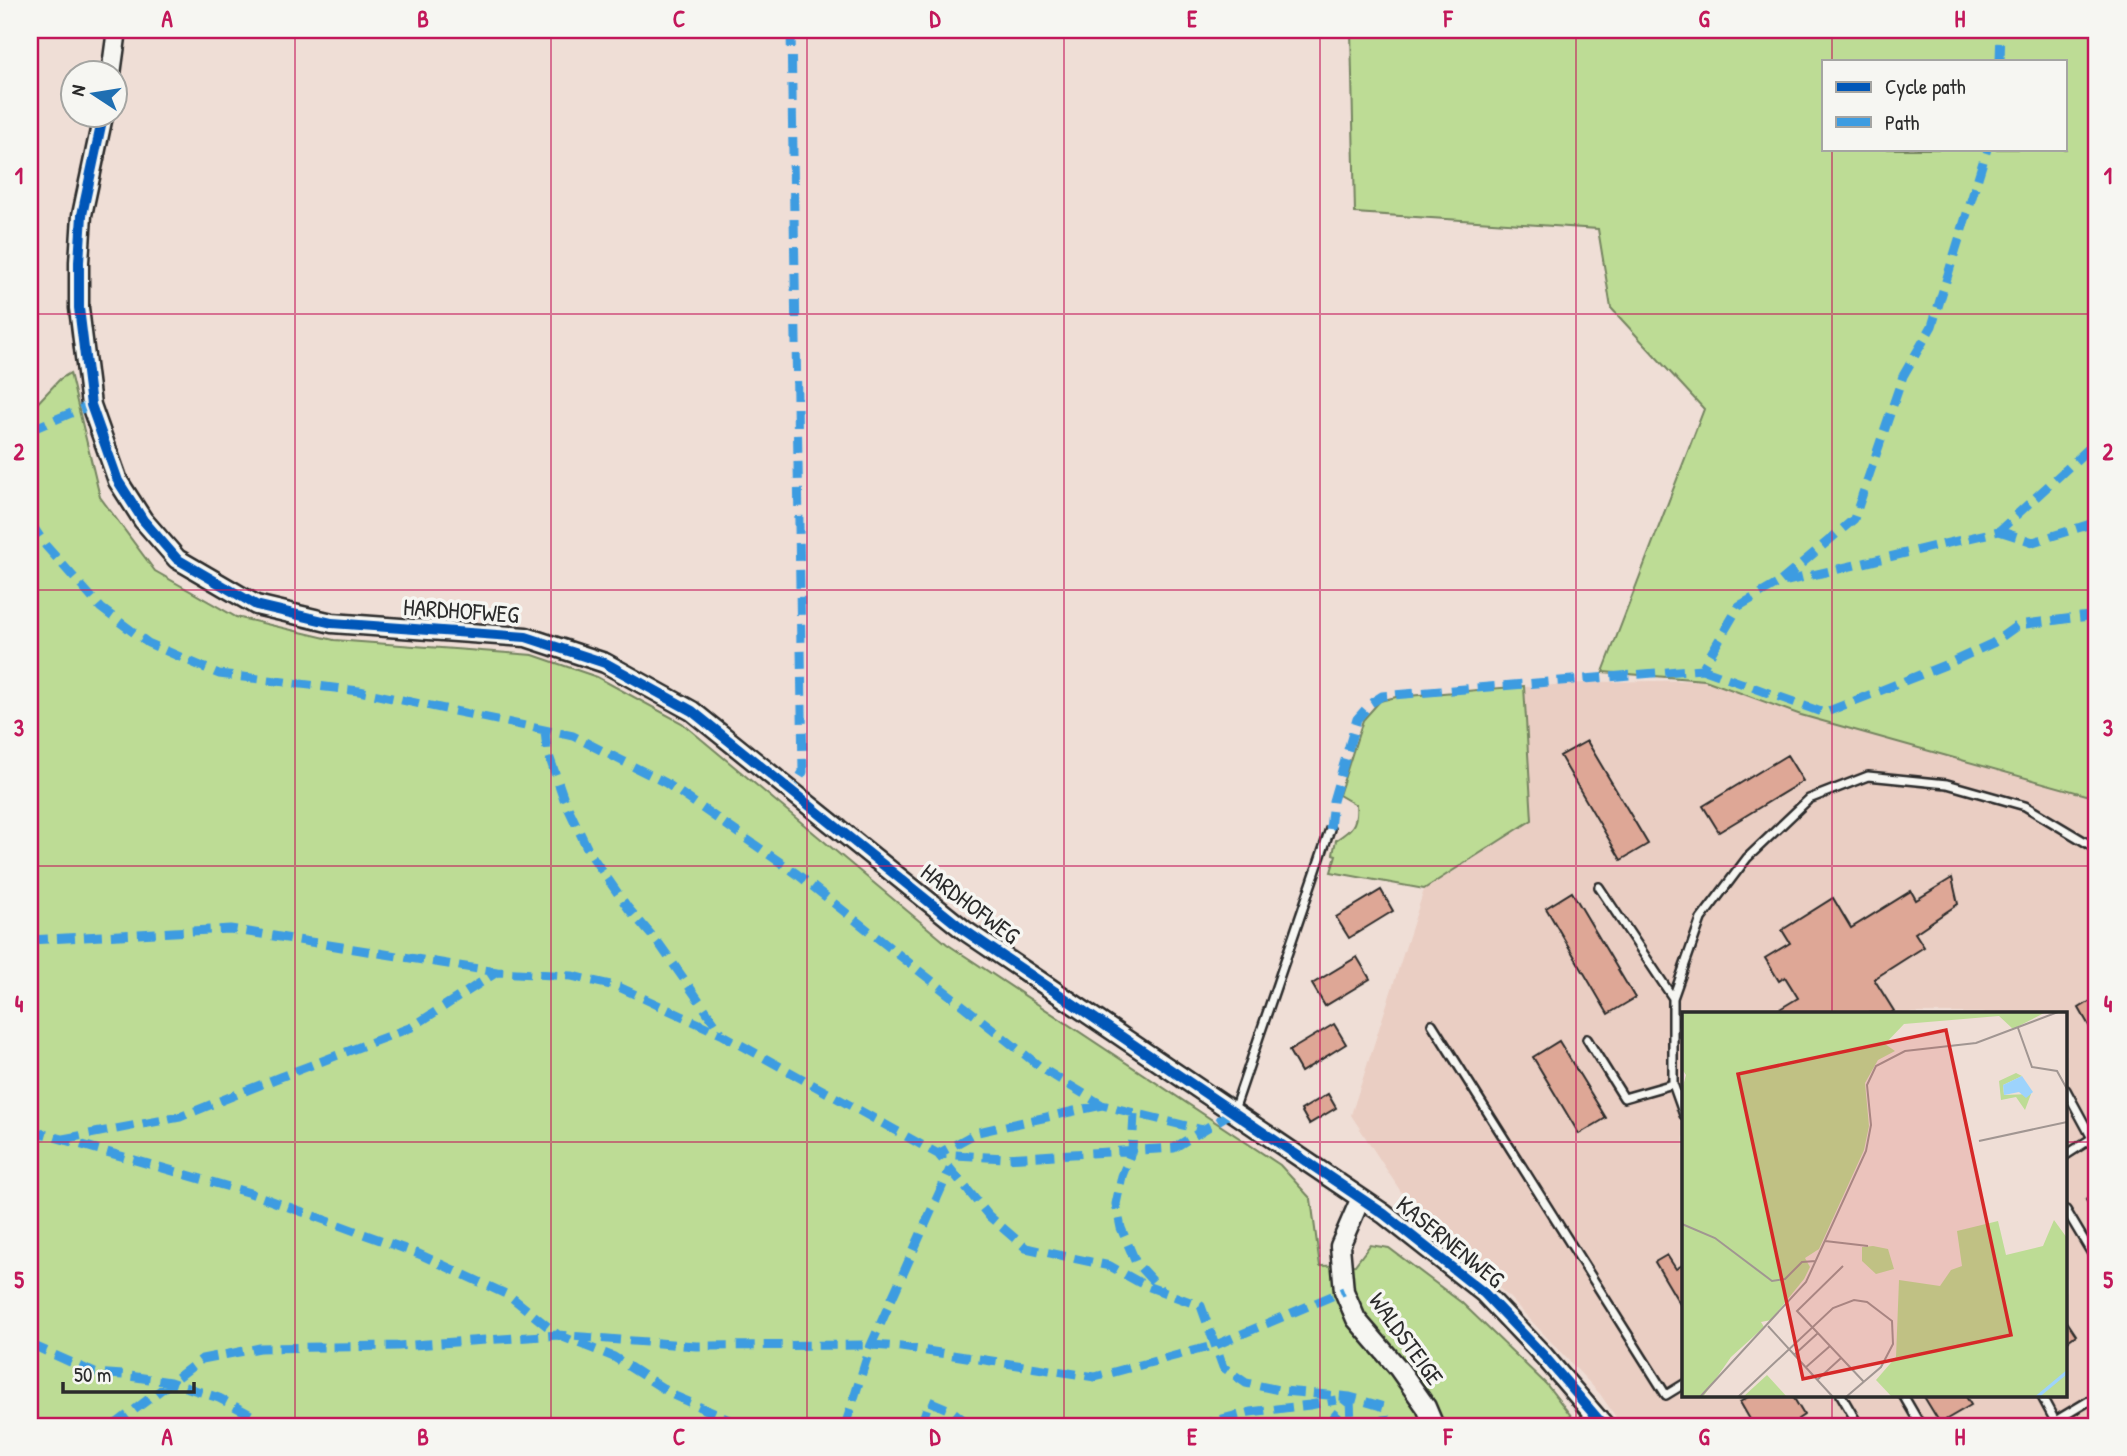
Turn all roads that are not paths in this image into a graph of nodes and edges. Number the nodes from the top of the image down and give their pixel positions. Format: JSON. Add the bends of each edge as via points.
{"nodes":[{"id":1,"x":117,"y":30,"type":"edge"},
{"id":2,"x":113,"y":60,"type":"edge"},
{"id":3,"x":100,"y":130,"type":"edge"},
{"id":4,"x":1330,"y":829,"type":"dead end"},
{"id":5,"x":2097,"y":849,"type":"edge"},
{"id":6,"x":1599,"y":887,"type":"dead end"},
{"id":7,"x":1673,"y":998,"type":"junction"},
{"id":8,"x":1432,"y":1024,"type":"dead end"},
{"id":9,"x":1587,"y":1039,"type":"dead end"},
{"id":10,"x":1673,"y":1084,"type":"junction"},
{"id":11,"x":2068,"y":1093,"type":"edge"},
{"id":12,"x":1682,"y":1109,"type":"edge"},
{"id":13,"x":1239,"y":1115,"type":"junction"},
{"id":14,"x":2095,"y":1136,"type":"edge"},
{"id":15,"x":2068,"y":1154,"type":"edge"},
{"id":16,"x":1360,"y":1200,"type":"junction"},
{"id":17,"x":2068,"y":1213,"type":"edge"},
{"id":18,"x":2097,"y":1262,"type":"edge"},
{"id":19,"x":1682,"y":1385,"type":"edge"},
{"id":20,"x":1842,"y":1396,"type":"edge"},
{"id":21,"x":1904,"y":1396,"type":"edge"},
{"id":22,"x":2042,"y":1396,"type":"edge"},
{"id":23,"x":2097,"y":1396,"type":"edge"},
{"id":24,"x":2055,"y":1421,"type":"junction"},
{"id":25,"x":1434,"y":1426,"type":"edge"},
{"id":26,"x":1604,"y":1426,"type":"edge"},
{"id":27,"x":1859,"y":1426,"type":"edge"},
{"id":28,"x":1922,"y":1426,"type":"edge"},
{"id":29,"x":2047,"y":1426,"type":"edge"}],
"edges":[{"from":1,"to":2,"type":"street"},
{"from":3,"to":13,"type":"street","name":"HARDHOFWEG","via":[[82,215],[79,262],[79,309],[91,405],[118,481],[143,520],[177,559],[256,606],[332,623],[526,636],[605,663],[692,711],[964,930]]},
{"from":4,"to":13,"type":"lane"},
{"from":5,"to":7,"type":"lane","via":[[2025,806],[1947,783],[1868,776],[1809,799],[1747,858],[1701,919]]},
{"from":6,"to":7,"type":"lane"},
{"from":7,"to":10,"type":"lane"},
{"from":8,"to":19,"type":"lane","via":[[1666,1395]]},
{"from":9,"to":10,"type":"lane","via":[[1624,1098]]},
{"from":10,"to":12,"type":"lane"},
{"from":11,"to":14,"type":"lane"},
{"from":13,"to":16,"type":"street","name":"KASERNENWEG"},
{"from":14,"to":15,"type":"lane"},
{"from":16,"to":25,"type":"street","name":"WALDSTEIGE","via":[[1340,1246],[1344,1291],[1356,1319],[1399,1369]]},
{"from":16,"to":26,"type":"street","name":"KASERNENWEG","via":[[1484,1293]]},
{"from":17,"to":18,"type":"lane"},
{"from":20,"to":27,"type":"lane"},
{"from":21,"to":28,"type":"lane"},
{"from":22,"to":24,"type":"lane"},
{"from":23,"to":24,"type":"lane"},
{"from":24,"to":29,"type":"lane"}]}
